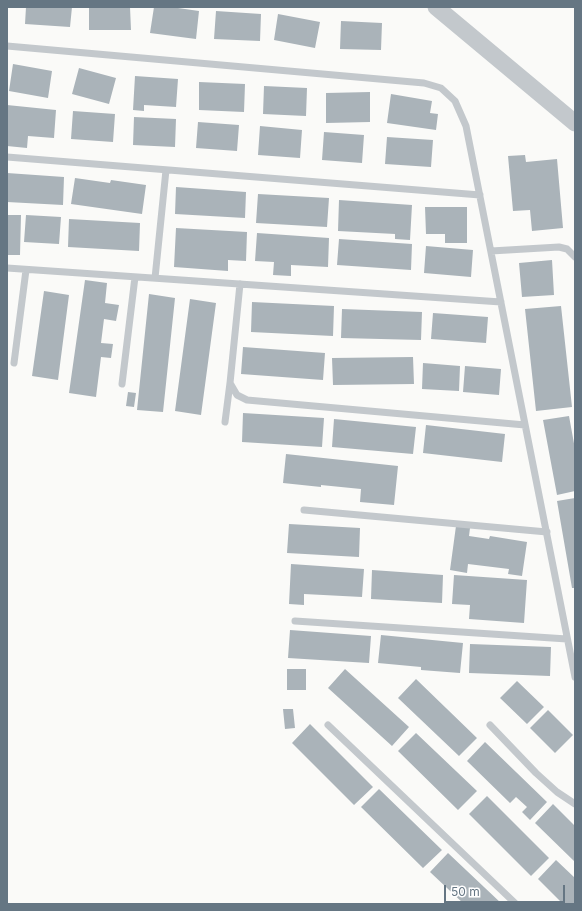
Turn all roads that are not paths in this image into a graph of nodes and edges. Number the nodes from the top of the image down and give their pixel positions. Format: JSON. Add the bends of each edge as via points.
{"nodes":[{"id":1,"x":436,"y":7,"type":"edge"},
{"id":2,"x":7,"y":46,"type":"edge"},
{"id":3,"x":575,"y":123,"type":"edge"},
{"id":4,"x":7,"y":157,"type":"edge"},
{"id":5,"x":166,"y":170,"type":"junction"},
{"id":6,"x":480,"y":195,"type":"junction"},
{"id":7,"x":491,"y":251,"type":"junction"},
{"id":8,"x":575,"y":257,"type":"edge"},
{"id":9,"x":7,"y":268,"type":"edge"},
{"id":10,"x":26,"y":270,"type":"junction"},
{"id":11,"x":135,"y":277,"type":"junction"},
{"id":12,"x":155,"y":278,"type":"junction"},
{"id":13,"x":240,"y":284,"type":"junction"},
{"id":14,"x":501,"y":302,"type":"junction"},
{"id":15,"x":14,"y":363,"type":"dead end"},
{"id":16,"x":230,"y":383,"type":"junction"},
{"id":17,"x":122,"y":384,"type":"dead end"},
{"id":18,"x":225,"y":422,"type":"dead end"},
{"id":19,"x":525,"y":425,"type":"junction"},
{"id":20,"x":304,"y":510,"type":"dead end"},
{"id":21,"x":547,"y":532,"type":"junction"},
{"id":22,"x":295,"y":621,"type":"dead end"},
{"id":23,"x":567,"y":639,"type":"junction"},
{"id":24,"x":575,"y":677,"type":"edge"},
{"id":25,"x":328,"y":725,"type":"dead end"},
{"id":26,"x":490,"y":726,"type":"dead end"},
{"id":27,"x":575,"y":804,"type":"edge"},
{"id":28,"x":516,"y":904,"type":"edge"}],
"edges":[{"from":1,"to":3,"type":"street"},
{"from":2,"to":6,"type":"lane","via":[[424,83],[441,88],[455,102],[466,126]]},
{"from":4,"to":5,"type":"lane"},
{"from":5,"to":6,"type":"lane"},
{"from":5,"to":12,"type":"lane"},
{"from":6,"to":7,"type":"lane"},
{"from":7,"to":8,"type":"lane","via":[[559,247],[567,249]]},
{"from":7,"to":14,"type":"lane"},
{"from":9,"to":10,"type":"lane"},
{"from":10,"to":11,"type":"lane"},
{"from":10,"to":15,"type":"lane"},
{"from":11,"to":12,"type":"lane"},
{"from":11,"to":17,"type":"lane"},
{"from":12,"to":13,"type":"lane"},
{"from":13,"to":14,"type":"lane"},
{"from":13,"to":16,"type":"lane"},
{"from":14,"to":19,"type":"lane"},
{"from":16,"to":18,"type":"lane"},
{"from":16,"to":19,"type":"lane","via":[[238,395],[247,400]]},
{"from":19,"to":21,"type":"lane"},
{"from":20,"to":21,"type":"lane"},
{"from":21,"to":23,"type":"lane"},
{"from":22,"to":23,"type":"lane"},
{"from":23,"to":24,"type":"lane"},
{"from":25,"to":28,"type":"lane"},
{"from":26,"to":27,"type":"lane","via":[[536,773]]}]}
